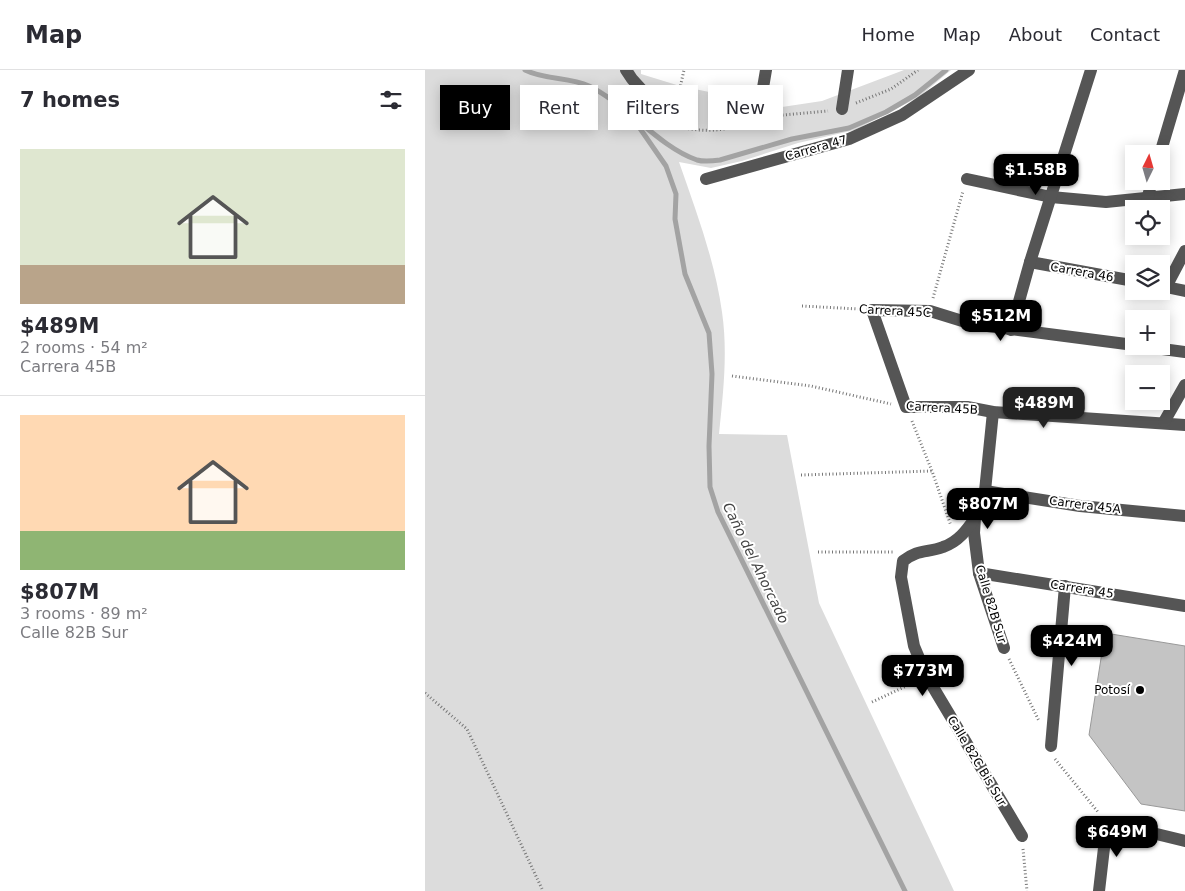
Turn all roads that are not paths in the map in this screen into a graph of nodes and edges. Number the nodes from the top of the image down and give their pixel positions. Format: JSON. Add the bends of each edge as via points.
{"nodes":[{"id":1,"x":626,"y":70,"type":"edge"},
{"id":2,"x":766,"y":70,"type":"edge"},
{"id":3,"x":847,"y":70,"type":"edge"},
{"id":4,"x":969,"y":70,"type":"edge"},
{"id":5,"x":1091,"y":70,"type":"edge"},
{"id":6,"x":1185,"y":70,"type":"edge"},
{"id":7,"x":637,"y":85,"type":"edge"},
{"id":8,"x":763,"y":85,"type":"edge"},
{"id":9,"x":843,"y":109,"type":"road end"},
{"id":10,"x":1163,"y":145,"type":"edge"},
{"id":11,"x":706,"y":179,"type":"dead end"},
{"id":12,"x":967,"y":179,"type":"road end"},
{"id":13,"x":1150,"y":190,"type":"edge"},
{"id":14,"x":1185,"y":194,"type":"edge"},
{"id":15,"x":1051,"y":197,"type":"junction"},
{"id":16,"x":1147,"y":200,"type":"joint"},
{"id":17,"x":1125,"y":201,"type":"edge"},
{"id":18,"x":1185,"y":251,"type":"edge"},
{"id":19,"x":1030,"y":262,"type":"junction"},
{"id":20,"x":1170,"y":277,"type":"edge"},
{"id":21,"x":1125,"y":279,"type":"edge"},
{"id":22,"x":1170,"y":288,"type":"edge"},
{"id":23,"x":1185,"y":291,"type":"edge"},
{"id":24,"x":1011,"y":330,"type":"junction"},
{"id":25,"x":1125,"y":345,"type":"edge"},
{"id":26,"x":1170,"y":350,"type":"edge"},
{"id":27,"x":1185,"y":352,"type":"edge"},
{"id":28,"x":1185,"y":386,"type":"edge"},
{"id":29,"x":906,"y":407,"type":"joint"},
{"id":30,"x":993,"y":412,"type":"junction"},
{"id":31,"x":1164,"y":422,"type":"junction"},
{"id":32,"x":1185,"y":425,"type":"edge"},
{"id":33,"x":985,"y":491,"type":"junction"},
{"id":34,"x":1185,"y":516,"type":"edge"},
{"id":35,"x":975,"y":518,"type":"junction"},
{"id":36,"x":979,"y":573,"type":"junction"},
{"id":37,"x":1065,"y":586,"type":"junction"},
{"id":38,"x":1185,"y":606,"type":"edge"},
{"id":39,"x":1004,"y":648,"type":"dead end"},
{"id":40,"x":1051,"y":746,"type":"dead end"},
{"id":41,"x":1022,"y":836,"type":"road end"},
{"id":42,"x":1185,"y":841,"type":"edge"},
{"id":43,"x":1099,"y":891,"type":"edge"}],
"edges":[{"from":1,"to":7,"type":"street"},
{"from":2,"to":8,"type":"street"},
{"from":3,"to":9,"type":"street"},
{"from":4,"to":11,"type":"street","name":"Carrera 47","via":[[902,115],[849,139]]},
{"from":5,"to":15,"type":"street"},
{"from":6,"to":10,"type":"street"},
{"from":12,"to":15,"type":"street"},
{"from":13,"to":16,"type":"street"},
{"from":14,"to":16,"type":"street"},
{"from":15,"to":17,"type":"street"},
{"from":15,"to":19,"type":"street"},
{"from":18,"to":20,"type":"street"},
{"from":19,"to":21,"type":"street","name":"Carrera 46"},
{"from":19,"to":24,"type":"street"},
{"from":22,"to":23,"type":"street"},
{"from":24,"to":25,"type":"street","name":"Carrera 45C"},
{"from":24,"to":29,"type":"street","name":"Carrera 45C","via":[[972,324],[929,311],[872,310]]},
{"from":26,"to":27,"type":"street"},
{"from":28,"to":31,"type":"street"},
{"from":29,"to":30,"type":"street","name":"Carrera 45B","via":[[967,407]]},
{"from":30,"to":31,"type":"street","name":"Carrera 45B"},
{"from":30,"to":33,"type":"street","name":"Calle 82B Sur"},
{"from":31,"to":32,"type":"street","name":"Carrera 45B"},
{"from":33,"to":34,"type":"street","name":"Carrera 45A","via":[[1080,506]]},
{"from":33,"to":35,"type":"street","name":"Calle 82B Sur"},
{"from":35,"to":36,"type":"street","name":"Calle 82B Sur"},
{"from":35,"to":41,"type":"street","name":"Calle 82C Bis Sur","via":[[956,540],[943,547],[914,552],[903,561],[901,577],[914,646],[927,677]]},
{"from":36,"to":37,"type":"street","name":"Carrera 45"},
{"from":36,"to":39,"type":"street","name":"Calle 82B Sur"},
{"from":37,"to":38,"type":"street","name":"Carrera 45"},
{"from":37,"to":40,"type":"street"},
{"from":42,"to":43,"type":"street","via":[[1107,822]]}]}
